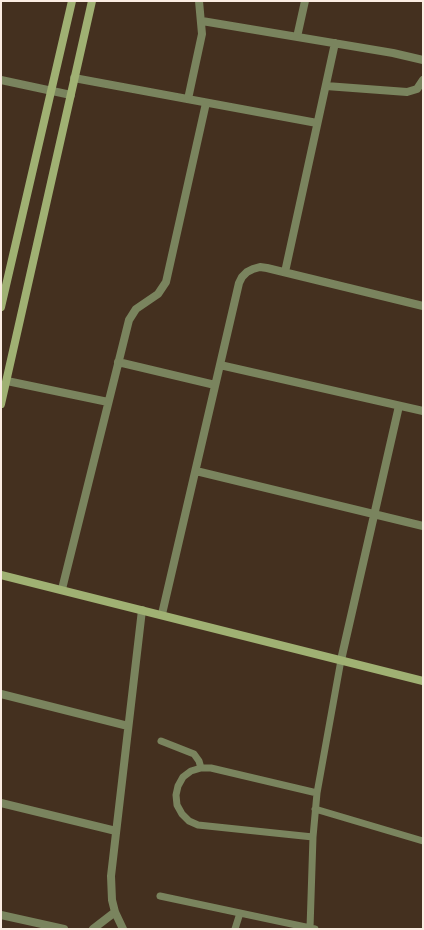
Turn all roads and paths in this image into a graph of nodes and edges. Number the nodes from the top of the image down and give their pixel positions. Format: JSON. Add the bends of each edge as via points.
{"nodes":[{"id":1,"x":72,"y":1,"type":"edge"},
{"id":2,"x":92,"y":1,"type":"edge"},
{"id":3,"x":199,"y":1,"type":"edge"},
{"id":4,"x":305,"y":1,"type":"edge"},
{"id":5,"x":202,"y":21,"type":"junction"},
{"id":6,"x":297,"y":37,"type":"junction"},
{"id":7,"x":335,"y":43,"type":"junction"},
{"id":8,"x":423,"y":60,"type":"edge"},
{"id":9,"x":74,"y":78,"type":"junction"},
{"id":10,"x":1,"y":80,"type":"edge"},
{"id":11,"x":423,"y":80,"type":"edge"},
{"id":12,"x":326,"y":86,"type":"junction"},
{"id":13,"x":52,"y":90,"type":"junction"},
{"id":14,"x":71,"y":95,"type":"junction"},
{"id":15,"x":188,"y":99,"type":"junction"},
{"id":16,"x":206,"y":103,"type":"junction"},
{"id":17,"x":318,"y":124,"type":"junction"},
{"id":18,"x":285,"y":272,"type":"junction"},
{"id":19,"x":4,"y":282,"type":"edge"},
{"id":20,"x":423,"y":306,"type":"edge"},
{"id":21,"x":1,"y":307,"type":"edge"},
{"id":22,"x":118,"y":362,"type":"junction"},
{"id":23,"x":220,"y":365,"type":"junction"},
{"id":24,"x":7,"y":381,"type":"junction"},
{"id":25,"x":215,"y":385,"type":"junction"},
{"id":26,"x":108,"y":402,"type":"junction"},
{"id":27,"x":1,"y":404,"type":"edge"},
{"id":28,"x":399,"y":406,"type":"junction"},
{"id":29,"x":423,"y":411,"type":"edge"},
{"id":30,"x":196,"y":470,"type":"junction"},
{"id":31,"x":374,"y":515,"type":"junction"},
{"id":32,"x":423,"y":526,"type":"edge"},
{"id":33,"x":1,"y":575,"type":"edge"},
{"id":34,"x":62,"y":590,"type":"junction"},
{"id":35,"x":142,"y":610,"type":"junction"},
{"id":36,"x":162,"y":614,"type":"junction"},
{"id":37,"x":341,"y":660,"type":"junction"},
{"id":38,"x":423,"y":681,"type":"edge"},
{"id":39,"x":1,"y":694,"type":"edge"},
{"id":40,"x":128,"y":726,"type":"junction"},
{"id":41,"x":161,"y":741,"type":"dead end"},
{"id":42,"x":201,"y":768,"type":"junction"},
{"id":43,"x":317,"y":793,"type":"junction"},
{"id":44,"x":1,"y":803,"type":"edge"},
{"id":45,"x":315,"y":809,"type":"junction"},
{"id":46,"x":116,"y":831,"type":"junction"},
{"id":47,"x":313,"y":837,"type":"junction"},
{"id":48,"x":423,"y":841,"type":"edge"},
{"id":49,"x":160,"y":896,"type":"dead end"},
{"id":50,"x":115,"y":912,"type":"junction"},
{"id":51,"x":240,"y":913,"type":"junction"},
{"id":52,"x":1,"y":914,"type":"edge"},
{"id":53,"x":312,"y":928,"type":"edge"},
{"id":54,"x":64,"y":929,"type":"edge"},
{"id":55,"x":93,"y":929,"type":"edge"},
{"id":56,"x":123,"y":929,"type":"edge"},
{"id":57,"x":235,"y":929,"type":"edge"}],
"edges":[{"from":1,"to":13,"type":"street"},
{"from":2,"to":9,"type":"street"},
{"from":3,"to":5,"type":"street"},
{"from":4,"to":6,"type":"street"},
{"from":5,"to":6,"type":"street"},
{"from":5,"to":15,"type":"street","via":[[202,34]]},
{"from":6,"to":7,"type":"street"},
{"from":7,"to":8,"type":"street"},
{"from":7,"to":12,"type":"street"},
{"from":9,"to":14,"type":"street"},
{"from":9,"to":15,"type":"street"},
{"from":10,"to":13,"type":"street"},
{"from":11,"to":12,"type":"street","via":[[417,88],[407,92]]},
{"from":12,"to":17,"type":"street"},
{"from":13,"to":14,"type":"street"},
{"from":13,"to":19,"type":"street"},
{"from":14,"to":24,"type":"street"},
{"from":15,"to":16,"type":"street"},
{"from":16,"to":17,"type":"street"},
{"from":16,"to":22,"type":"street","via":[[166,282],[158,294],[132,314]]},
{"from":17,"to":18,"type":"street"},
{"from":18,"to":20,"type":"street"},
{"from":18,"to":23,"type":"street","via":[[260,267],[242,277]]},
{"from":19,"to":21,"type":"street"},
{"from":22,"to":25,"type":"street"},
{"from":22,"to":26,"type":"street"},
{"from":23,"to":25,"type":"street"},
{"from":23,"to":28,"type":"street"},
{"from":24,"to":26,"type":"street"},
{"from":24,"to":27,"type":"street"},
{"from":25,"to":30,"type":"street"},
{"from":26,"to":34,"type":"street"},
{"from":28,"to":29,"type":"street"},
{"from":28,"to":31,"type":"street"},
{"from":30,"to":31,"type":"street"},
{"from":30,"to":36,"type":"street"},
{"from":31,"to":32,"type":"street"},
{"from":31,"to":37,"type":"street"},
{"from":33,"to":34,"type":"street"},
{"from":34,"to":35,"type":"street"},
{"from":35,"to":36,"type":"street"},
{"from":35,"to":40,"type":"street"},
{"from":36,"to":37,"type":"street"},
{"from":37,"to":38,"type":"street"},
{"from":37,"to":43,"type":"lane"},
{"from":39,"to":40,"type":"street"},
{"from":40,"to":46,"type":"street"},
{"from":41,"to":42,"type":"lane","via":[[194,754]]},
{"from":42,"to":43,"type":"lane","via":[[211,768]]},
{"from":42,"to":47,"type":"lane","via":[[183,777],[178,786],[177,805],[189,821],[198,825]]},
{"from":43,"to":45,"type":"lane"},
{"from":44,"to":46,"type":"street"},
{"from":45,"to":47,"type":"lane"},
{"from":45,"to":48,"type":"lane"},
{"from":46,"to":50,"type":"street","via":[[111,888]]},
{"from":47,"to":53,"type":"lane"},
{"from":49,"to":51,"type":"lane"},
{"from":50,"to":55,"type":"street"},
{"from":50,"to":56,"type":"street"},
{"from":51,"to":53,"type":"lane"},
{"from":51,"to":57,"type":"lane"},
{"from":52,"to":54,"type":"street"}]}
